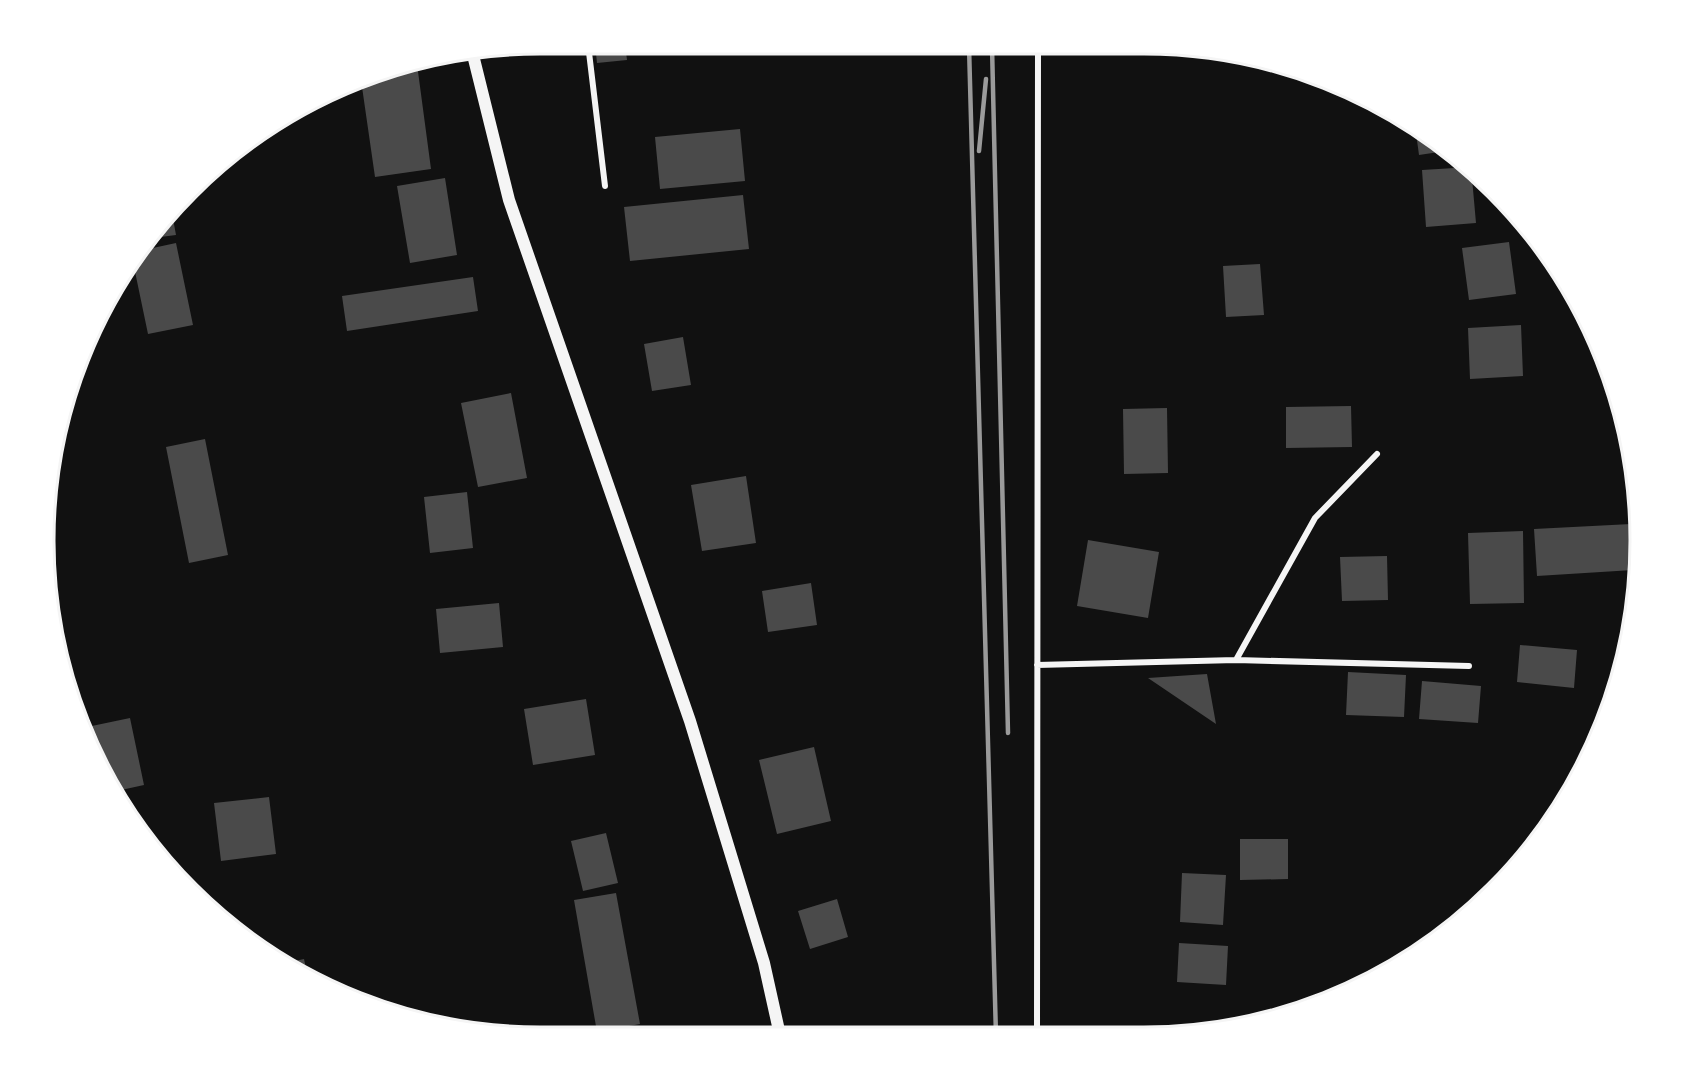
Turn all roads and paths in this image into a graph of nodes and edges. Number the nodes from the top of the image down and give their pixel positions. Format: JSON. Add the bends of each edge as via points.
{"nodes":[{"id":1,"x":589,"y":54,"type":"edge"},
{"id":2,"x":1038,"y":54,"type":"edge"},
{"id":3,"x":474,"y":59,"type":"edge"},
{"id":4,"x":605,"y":186,"type":"dead end"},
{"id":5,"x":1377,"y":454,"type":"dead end"},
{"id":6,"x":1236,"y":660,"type":"junction"},
{"id":7,"x":1037,"y":665,"type":"junction"},
{"id":8,"x":1469,"y":666,"type":"dead end"},
{"id":9,"x":778,"y":1027,"type":"edge"},
{"id":10,"x":1037,"y":1027,"type":"edge"}],
"edges":[{"from":1,"to":4,"type":"street"},
{"from":2,"to":7,"type":"street"},
{"from":3,"to":9,"type":"main road","via":[[509,200],[690,722],[764,963]]},
{"from":5,"to":6,"type":"street","via":[[1315,518]]},
{"from":6,"to":7,"type":"street"},
{"from":6,"to":8,"type":"street"},
{"from":7,"to":10,"type":"street"}]}
